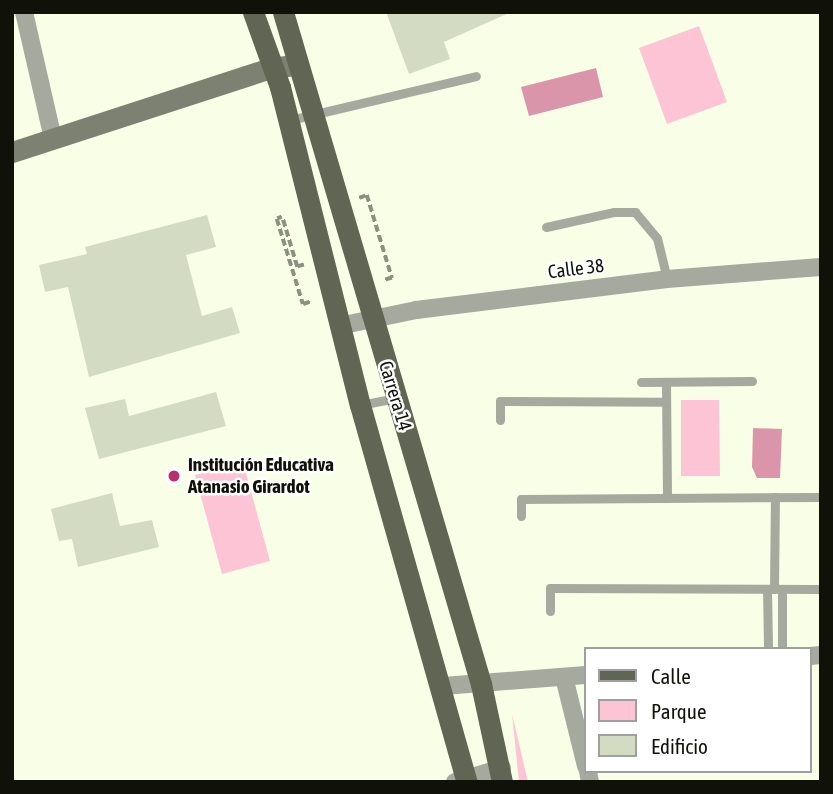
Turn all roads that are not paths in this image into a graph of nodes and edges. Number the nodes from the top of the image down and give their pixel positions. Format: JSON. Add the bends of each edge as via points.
{"nodes":[{"id":1,"x":24,"y":12,"type":"edge"},
{"id":2,"x":253,"y":12,"type":"edge"},
{"id":3,"x":283,"y":12,"type":"edge"},
{"id":4,"x":295,"y":65,"type":"junction"},
{"id":5,"x":270,"y":68,"type":"junction"},
{"id":6,"x":476,"y":76,"type":"dead end"},
{"id":7,"x":311,"y":115,"type":"junction"},
{"id":8,"x":288,"y":121,"type":"junction"},
{"id":9,"x":53,"y":139,"type":"junction"},
{"id":10,"x":12,"y":152,"type":"edge"},
{"id":11,"x":546,"y":227,"type":"dead end"},
{"id":12,"x":821,"y":267,"type":"edge"},
{"id":13,"x":667,"y":279,"type":"junction"},
{"id":14,"x":372,"y":319,"type":"junction"},
{"id":15,"x":339,"y":326,"type":"junction"},
{"id":16,"x":641,"y":382,"type":"dead end"},
{"id":17,"x":666,"y":382,"type":"junction"},
{"id":18,"x":752,"y":382,"type":"dead end"},
{"id":19,"x":395,"y":398,"type":"junction"},
{"id":20,"x":666,"y":402,"type":"junction"},
{"id":21,"x":360,"y":405,"type":"junction"},
{"id":22,"x":500,"y":420,"type":"dead end"},
{"id":23,"x":775,"y":497,"type":"junction"},
{"id":24,"x":821,"y":497,"type":"edge"},
{"id":25,"x":667,"y":498,"type":"junction"},
{"id":26,"x":521,"y":516,"type":"dead end"},
{"id":27,"x":774,"y":589,"type":"junction"},
{"id":28,"x":821,"y":589,"type":"edge"},
{"id":29,"x":550,"y":611,"type":"dead end"},
{"id":30,"x":768,"y":647,"type":"edge"},
{"id":31,"x":782,"y":647,"type":"edge"},
{"id":32,"x":584,"y":675,"type":"edge"},
{"id":33,"x":564,"y":677,"type":"junction"},
{"id":34,"x":481,"y":684,"type":"junction"},
{"id":35,"x":443,"y":687,"type":"junction"},
{"id":36,"x":584,"y":758,"type":"edge"},
{"id":37,"x":502,"y":775,"type":"edge"},
{"id":38,"x":463,"y":781,"type":"edge"}],
"edges":[{"from":1,"to":9,"type":"street"},
{"from":2,"to":5,"type":"main road","name":"Carrera 14"},
{"from":3,"to":4,"type":"main road","name":"Carrera 14"},
{"from":4,"to":5,"type":"street"},
{"from":4,"to":7,"type":"main road","name":"Carrera 14"},
{"from":5,"to":8,"type":"main road","name":"Carrera 14"},
{"from":5,"to":9,"type":"street"},
{"from":6,"to":7,"type":"lane"},
{"from":7,"to":8,"type":"lane"},
{"from":7,"to":14,"type":"main road","name":"Carrera 14","via":[[331,168]]},
{"from":8,"to":15,"type":"main road","name":"Carrera 14"},
{"from":9,"to":10,"type":"street"},
{"from":11,"to":13,"type":"lane","via":[[635,212],[657,238]]},
{"from":12,"to":13,"type":"street","name":"Calle 38"},
{"from":13,"to":14,"type":"street","name":"Calle 38"},
{"from":14,"to":15,"type":"street","name":"Calle 38"},
{"from":14,"to":19,"type":"main road","name":"Carrera 14"},
{"from":15,"to":21,"type":"main road","name":"Carrera 14"},
{"from":16,"to":17,"type":"lane"},
{"from":17,"to":18,"type":"lane"},
{"from":17,"to":20,"type":"lane"},
{"from":19,"to":21,"type":"lane"},
{"from":19,"to":34,"type":"main road","name":"Carrera 14"},
{"from":20,"to":22,"type":"lane","via":[[500,401]]},
{"from":20,"to":25,"type":"lane"},
{"from":21,"to":35,"type":"main road","name":"Carrera 14"},
{"from":23,"to":24,"type":"lane"},
{"from":23,"to":25,"type":"lane"},
{"from":23,"to":27,"type":"lane"},
{"from":25,"to":26,"type":"lane","via":[[521,499]]},
{"from":27,"to":28,"type":"lane"},
{"from":27,"to":29,"type":"lane","via":[[550,588]]},
{"from":27,"to":30,"type":"lane"},
{"from":27,"to":31,"type":"lane"},
{"from":32,"to":33,"type":"street"},
{"from":33,"to":34,"type":"street"},
{"from":33,"to":36,"type":"street"},
{"from":34,"to":35,"type":"street"},
{"from":34,"to":37,"type":"main road","name":"Carrera 14"},
{"from":35,"to":38,"type":"main road","name":"Carrera 14"},
{"from":37,"to":38,"type":"street"}]}
